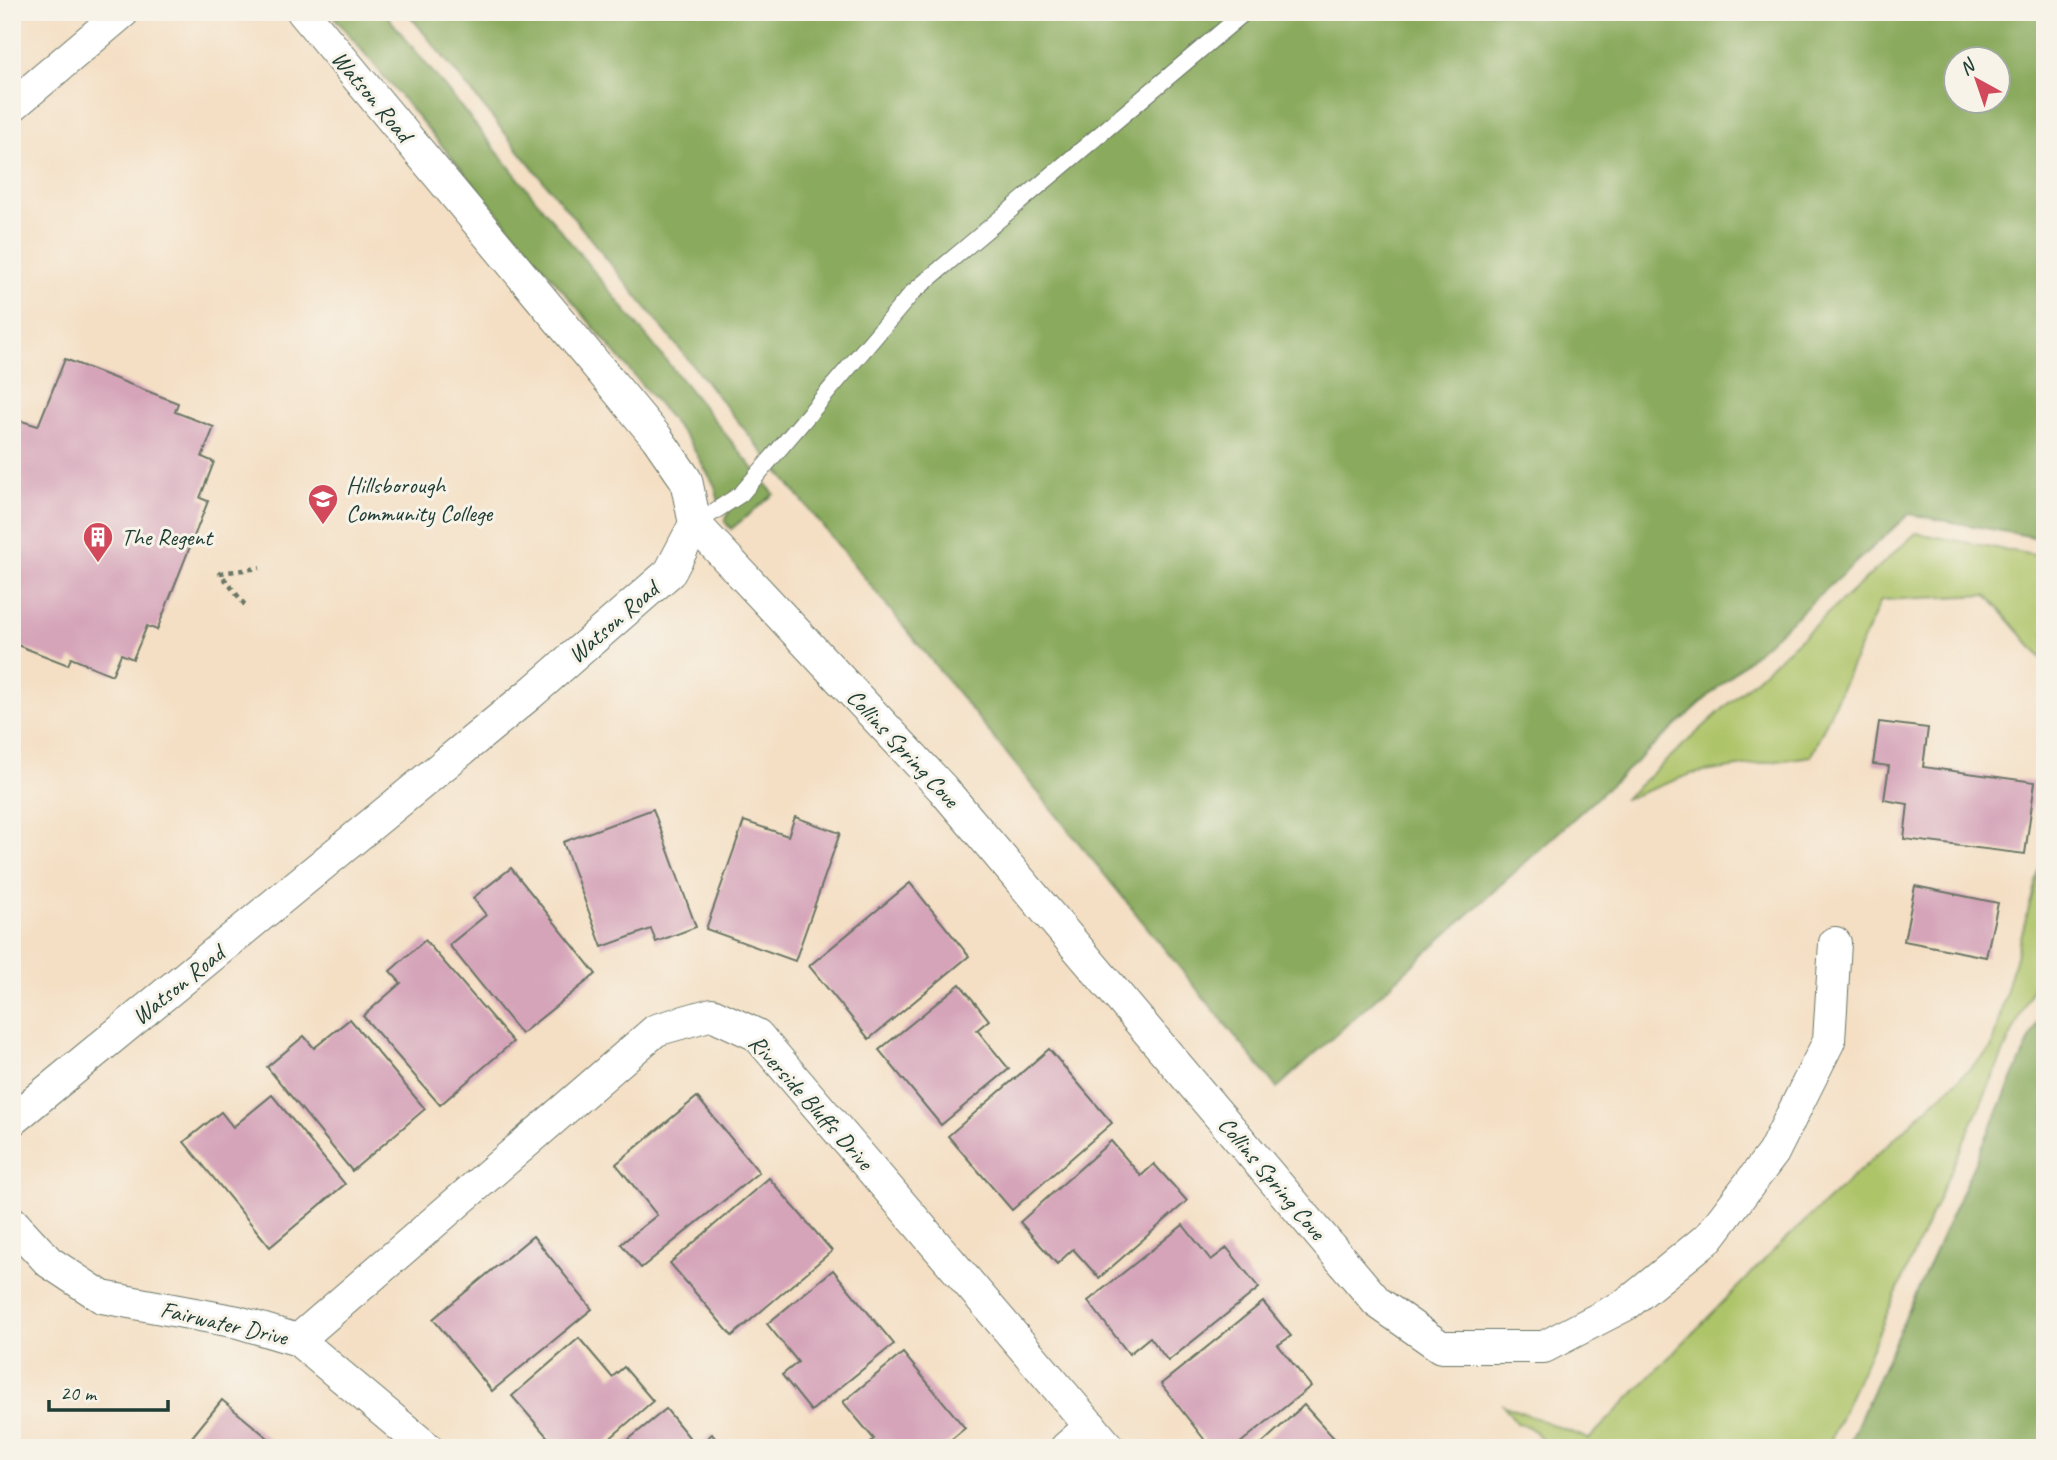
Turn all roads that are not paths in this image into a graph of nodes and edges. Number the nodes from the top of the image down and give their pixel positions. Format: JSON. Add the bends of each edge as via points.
{"nodes":[{"id":1,"x":123,"y":12,"type":"edge"},
{"id":2,"x":303,"y":12,"type":"edge"},
{"id":3,"x":1245,"y":12,"type":"edge"},
{"id":4,"x":12,"y":106,"type":"edge"},
{"id":5,"x":695,"y":524,"type":"junction"},
{"id":6,"x":1835,"y":943,"type":"dead end"},
{"id":7,"x":12,"y":1120,"type":"edge"},
{"id":8,"x":12,"y":1222,"type":"edge"},
{"id":9,"x":298,"y":1340,"type":"junction"},
{"id":10,"x":1100,"y":1437,"type":"edge"},
{"id":11,"x":427,"y":1448,"type":"edge"},
{"id":12,"x":1066,"y":1448,"type":"edge"}],
"edges":[{"from":1,"to":4,"type":"street"},
{"from":2,"to":5,"type":"street","name":"Watson Road","via":[[657,438],[686,480]]},
{"from":3,"to":5,"type":"lane","via":[[913,292],[741,495]]},
{"from":5,"to":6,"type":"street","name":"Collins Spring Cove","via":[[942,788],[1377,1302],[1441,1347],[1544,1347],[1627,1304],[1709,1237],[1773,1153],[1829,1041]]},
{"from":5,"to":7,"type":"street","name":"Watson Road","via":[[670,572]]},
{"from":8,"to":9,"type":"street","name":"Fairwater Drive","via":[[50,1262],[102,1297],[238,1322]]},
{"from":9,"to":10,"type":"street","name":"Riverside Bluffs Drive","via":[[656,1030],[712,1014],[757,1035]]},
{"from":9,"to":11,"type":"street","name":"Fairwater Drive"},
{"from":10,"to":12,"type":"street"}]}
